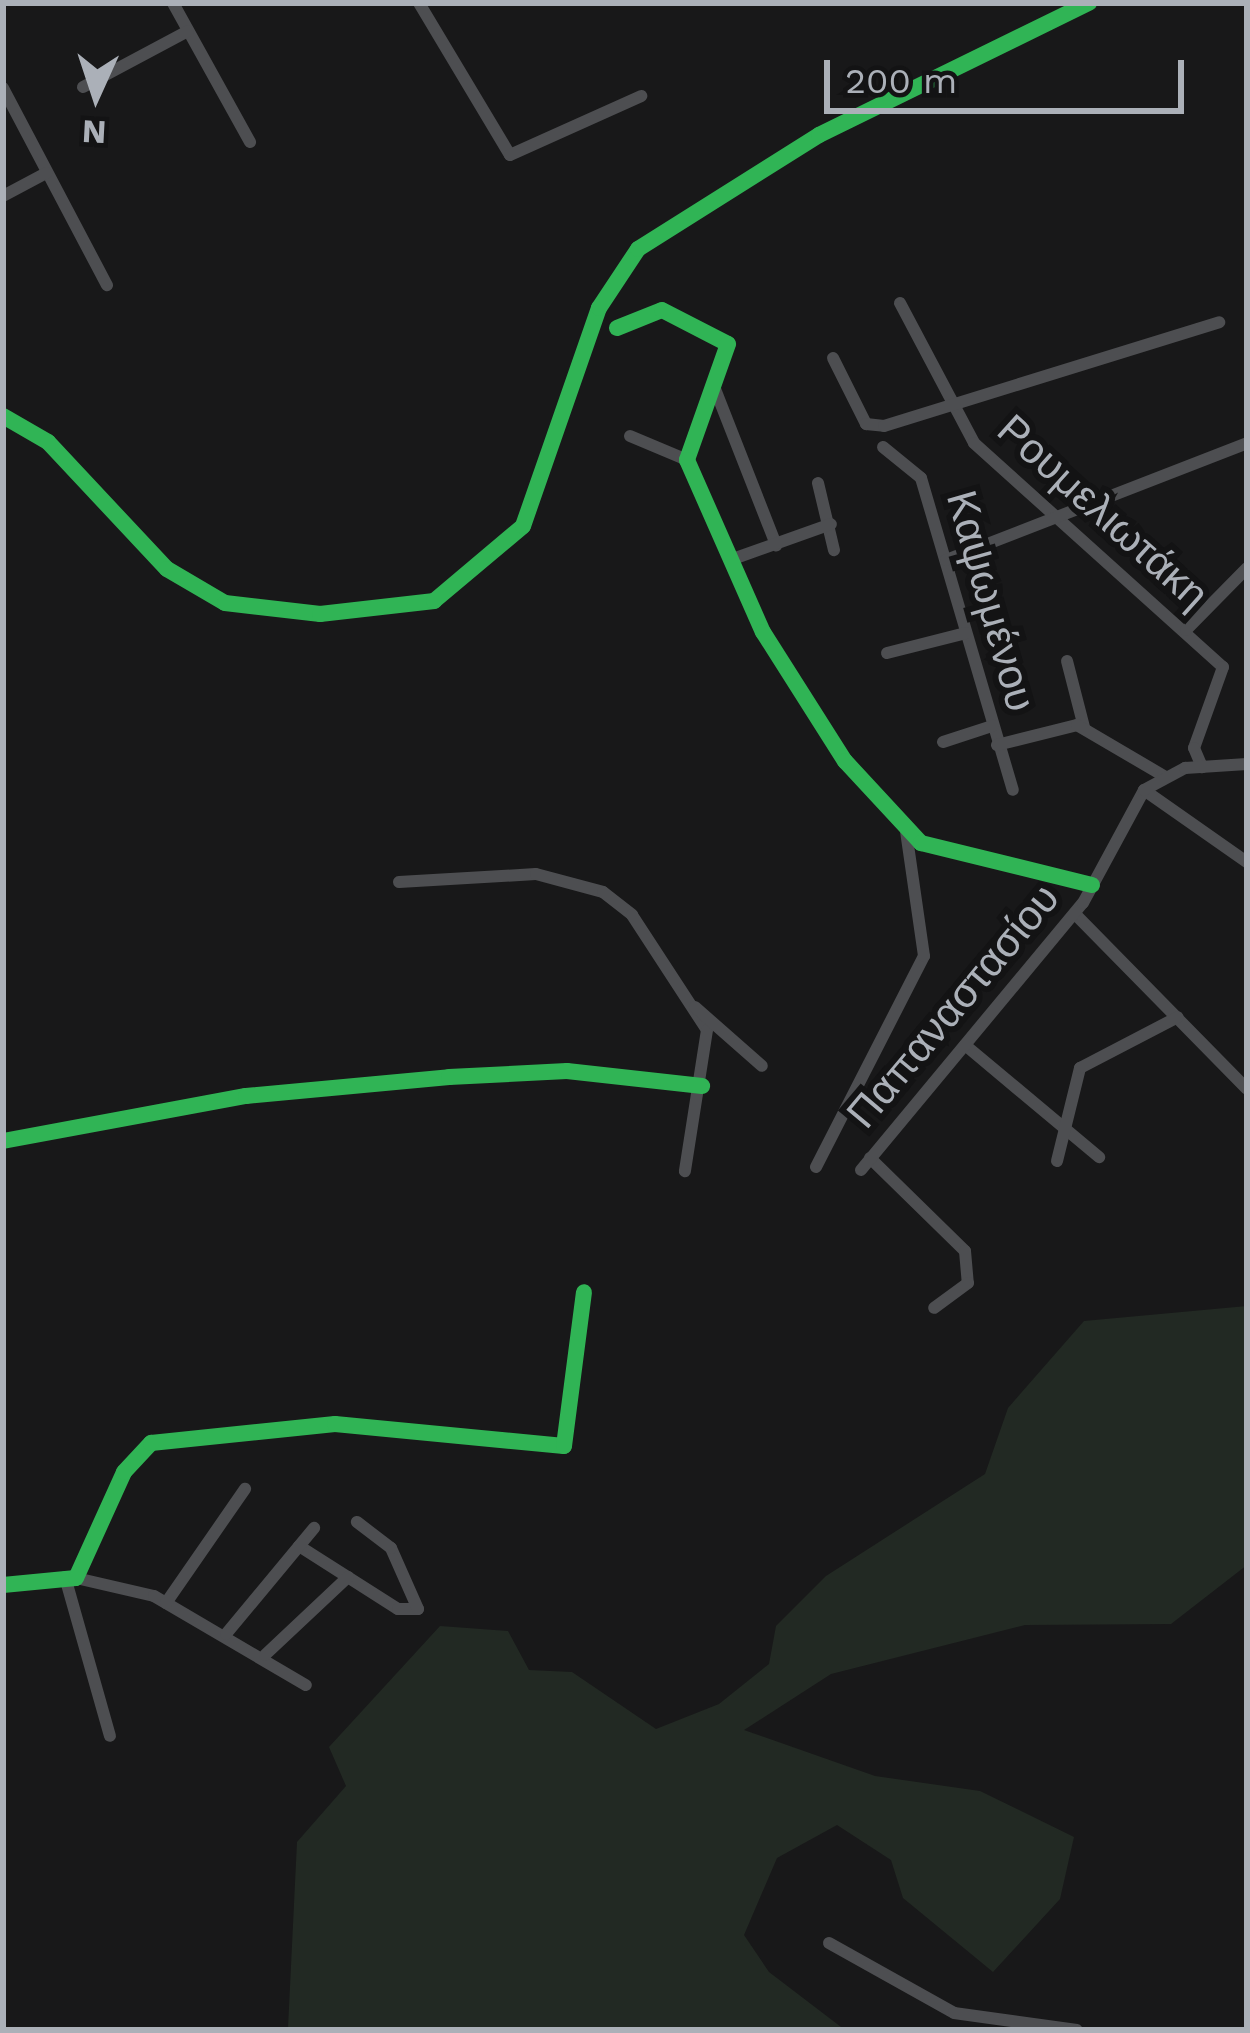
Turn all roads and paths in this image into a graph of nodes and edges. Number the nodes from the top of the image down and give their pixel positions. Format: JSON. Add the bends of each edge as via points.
{"nodes":[{"id":1,"x":172,"y":3,"type":"edge"},
{"id":2,"x":419,"y":3,"type":"edge"},
{"id":3,"x":1089,"y":3,"type":"edge"},
{"id":4,"x":188,"y":32,"type":"junction"},
{"id":5,"x":82,"y":87,"type":"dead end"},
{"id":6,"x":3,"y":88,"type":"edge"},
{"id":7,"x":640,"y":96,"type":"dead end"},
{"id":8,"x":250,"y":142,"type":"dead end"},
{"id":9,"x":46,"y":173,"type":"junction"},
{"id":10,"x":3,"y":196,"type":"edge"},
{"id":11,"x":107,"y":285,"type":"dead end"},
{"id":12,"x":900,"y":303,"type":"dead end"},
{"id":13,"x":1220,"y":322,"type":"dead end"},
{"id":14,"x":617,"y":328,"type":"dead end"},
{"id":15,"x":833,"y":358,"type":"dead end"},
{"id":16,"x":715,"y":389,"type":"junction"},
{"id":17,"x":946,"y":404,"type":"junction"},
{"id":18,"x":3,"y":416,"type":"edge"},
{"id":19,"x":630,"y":436,"type":"dead end"},
{"id":20,"x":1247,"y":443,"type":"edge"},
{"id":21,"x":883,"y":447,"type":"dead end"},
{"id":22,"x":688,"y":460,"type":"junction"},
{"id":23,"x":818,"y":483,"type":"dead end"},
{"id":24,"x":1061,"y":516,"type":"junction"},
{"id":25,"x":831,"y":524,"type":"junction"},
{"id":26,"x":776,"y":545,"type":"junction"},
{"id":27,"x":834,"y":550,"type":"dead end"},
{"id":28,"x":730,"y":560,"type":"junction"},
{"id":29,"x":946,"y":560,"type":"junction"},
{"id":30,"x":1247,"y":568,"type":"edge"},
{"id":31,"x":1186,"y":630,"type":"junction"},
{"id":32,"x":967,"y":633,"type":"junction"},
{"id":33,"x":887,"y":653,"type":"dead end"},
{"id":34,"x":1067,"y":661,"type":"dead end"},
{"id":35,"x":992,"y":726,"type":"junction"},
{"id":36,"x":1084,"y":727,"type":"junction"},
{"id":37,"x":943,"y":742,"type":"dead end"},
{"id":38,"x":997,"y":745,"type":"junction"},
{"id":39,"x":1247,"y":764,"type":"edge"},
{"id":40,"x":1202,"y":767,"type":"junction"},
{"id":41,"x":1164,"y":776,"type":"junction"},
{"id":42,"x":1013,"y":790,"type":"dead end"},
{"id":43,"x":1144,"y":790,"type":"junction"},
{"id":44,"x":906,"y":831,"type":"junction"},
{"id":45,"x":1247,"y":862,"type":"edge"},
{"id":46,"x":399,"y":882,"type":"dead end"},
{"id":47,"x":1092,"y":885,"type":"junction"},
{"id":48,"x":1076,"y":914,"type":"junction"},
{"id":49,"x":695,"y":1007,"type":"junction"},
{"id":50,"x":1178,"y":1017,"type":"junction"},
{"id":51,"x":964,"y":1045,"type":"junction"},
{"id":52,"x":762,"y":1066,"type":"dead end"},
{"id":53,"x":702,"y":1086,"type":"junction"},
{"id":54,"x":1247,"y":1089,"type":"edge"},
{"id":55,"x":1067,"y":1129,"type":"junction"},
{"id":56,"x":3,"y":1141,"type":"edge"},
{"id":57,"x":1099,"y":1157,"type":"dead end"},
{"id":58,"x":1057,"y":1160,"type":"dead end"},
{"id":59,"x":816,"y":1167,"type":"dead end"},
{"id":60,"x":685,"y":1171,"type":"dead end"},
{"id":61,"x":584,"y":1292,"type":"dead end"},
{"id":62,"x":934,"y":1307,"type":"dead end"},
{"id":63,"x":245,"y":1489,"type":"dead end"},
{"id":64,"x":357,"y":1522,"type":"dead end"},
{"id":65,"x":314,"y":1528,"type":"dead end"},
{"id":66,"x":299,"y":1546,"type":"junction"},
{"id":67,"x":348,"y":1577,"type":"junction"},
{"id":68,"x":70,"y":1578,"type":"junction"},
{"id":69,"x":3,"y":1585,"type":"edge"},
{"id":70,"x":166,"y":1603,"type":"junction"},
{"id":71,"x":226,"y":1634,"type":"junction"},
{"id":72,"x":265,"y":1655,"type":"junction"},
{"id":73,"x":306,"y":1685,"type":"dead end"},
{"id":74,"x":110,"y":1736,"type":"dead end"},
{"id":75,"x":829,"y":1943,"type":"dead end"},
{"id":76,"x":1020,"y":2026,"type":"edge"},
{"id":77,"x":1077,"y":2030,"type":"edge"}],
"edges":[{"from":1,"to":4,"type":"street"},
{"from":2,"to":7,"type":"street","via":[[509,155]]},
{"from":3,"to":18,"type":"street","via":[[819,135],[638,249],[599,308],[523,526],[434,601],[293,614],[225,603],[167,569],[48,442]]},
{"from":4,"to":5,"type":"street"},
{"from":4,"to":8,"type":"street"},
{"from":6,"to":9,"type":"street"},
{"from":9,"to":10,"type":"street"},
{"from":9,"to":11,"type":"street"},
{"from":12,"to":17,"type":"street","name":"Ρουμελιωτάκη"},
{"from":13,"to":17,"type":"street"},
{"from":14,"to":16,"type":"street","via":[[634,312],[662,310],[721,339],[730,353]]},
{"from":15,"to":17,"type":"street","via":[[873,427]]},
{"from":16,"to":22,"type":"street"},
{"from":16,"to":26,"type":"street"},
{"from":17,"to":24,"type":"street","name":"Ρουμελιωτάκη","via":[[992,462]]},
{"from":19,"to":22,"type":"street"},
{"from":20,"to":24,"type":"street"},
{"from":21,"to":29,"type":"street","name":"Καψωμένου","via":[[921,478]]},
{"from":22,"to":28,"type":"street"},
{"from":23,"to":25,"type":"street"},
{"from":24,"to":29,"type":"street"},
{"from":24,"to":31,"type":"street","name":"Ρουμελιωτάκη"},
{"from":25,"to":26,"type":"street"},
{"from":25,"to":27,"type":"street"},
{"from":26,"to":28,"type":"street"},
{"from":28,"to":44,"type":"street","via":[[796,693]]},
{"from":29,"to":32,"type":"street","name":"Καψωμένου"},
{"from":30,"to":31,"type":"street"},
{"from":31,"to":40,"type":"street","name":"Ρουμελιωτάκη","via":[[1225,680],[1194,748]]},
{"from":32,"to":33,"type":"street"},
{"from":32,"to":35,"type":"street","name":"Καψωμένου"},
{"from":34,"to":36,"type":"street"},
{"from":35,"to":37,"type":"street"},
{"from":35,"to":38,"type":"street","name":"Καψωμένου"},
{"from":36,"to":38,"type":"street"},
{"from":36,"to":41,"type":"street"},
{"from":38,"to":42,"type":"street","name":"Καψωμένου"},
{"from":39,"to":40,"type":"street","name":"Παπαναστασίου"},
{"from":40,"to":41,"type":"street","name":"Παπαναστασίου"},
{"from":41,"to":43,"type":"street","name":"Παπαναστασίου"},
{"from":43,"to":45,"type":"street"},
{"from":43,"to":47,"type":"street","name":"Παπαναστασίου"},
{"from":44,"to":47,"type":"street","via":[[936,849]]},
{"from":44,"to":59,"type":"street","via":[[924,956]]},
{"from":46,"to":49,"type":"street","via":[[507,870],[603,892],[649,935]]},
{"from":47,"to":48,"type":"street","name":"Παπαναστασίου"},
{"from":48,"to":50,"type":"street"},
{"from":48,"to":51,"type":"street","name":"Παπαναστασίου"},
{"from":49,"to":52,"type":"street"},
{"from":49,"to":53,"type":"street","via":[[707,1030]]},
{"from":50,"to":54,"type":"street"},
{"from":50,"to":55,"type":"street","via":[[1080,1068]]},
{"from":51,"to":55,"type":"street"},
{"from":51,"to":62,"type":"street","name":"Παπαναστασίου","via":[[865,1164],[965,1251],[968,1283]]},
{"from":53,"to":56,"type":"street","via":[[567,1071],[449,1076],[247,1096]]},
{"from":53,"to":60,"type":"street"},
{"from":55,"to":57,"type":"street"},
{"from":55,"to":58,"type":"street"},
{"from":61,"to":68,"type":"street","via":[[564,1446],[335,1424],[151,1443],[124,1472]]},
{"from":63,"to":70,"type":"street"},
{"from":64,"to":67,"type":"street","via":[[391,1548],[422,1601],[398,1609]]},
{"from":65,"to":66,"type":"street"},
{"from":66,"to":67,"type":"street"},
{"from":66,"to":71,"type":"street"},
{"from":67,"to":72,"type":"street"},
{"from":68,"to":69,"type":"street"},
{"from":68,"to":70,"type":"street"},
{"from":68,"to":74,"type":"street"},
{"from":70,"to":71,"type":"street"},
{"from":71,"to":72,"type":"street"},
{"from":72,"to":73,"type":"street"},
{"from":75,"to":76,"type":"street","via":[[944,2009]]},
{"from":76,"to":77,"type":"street"}]}
